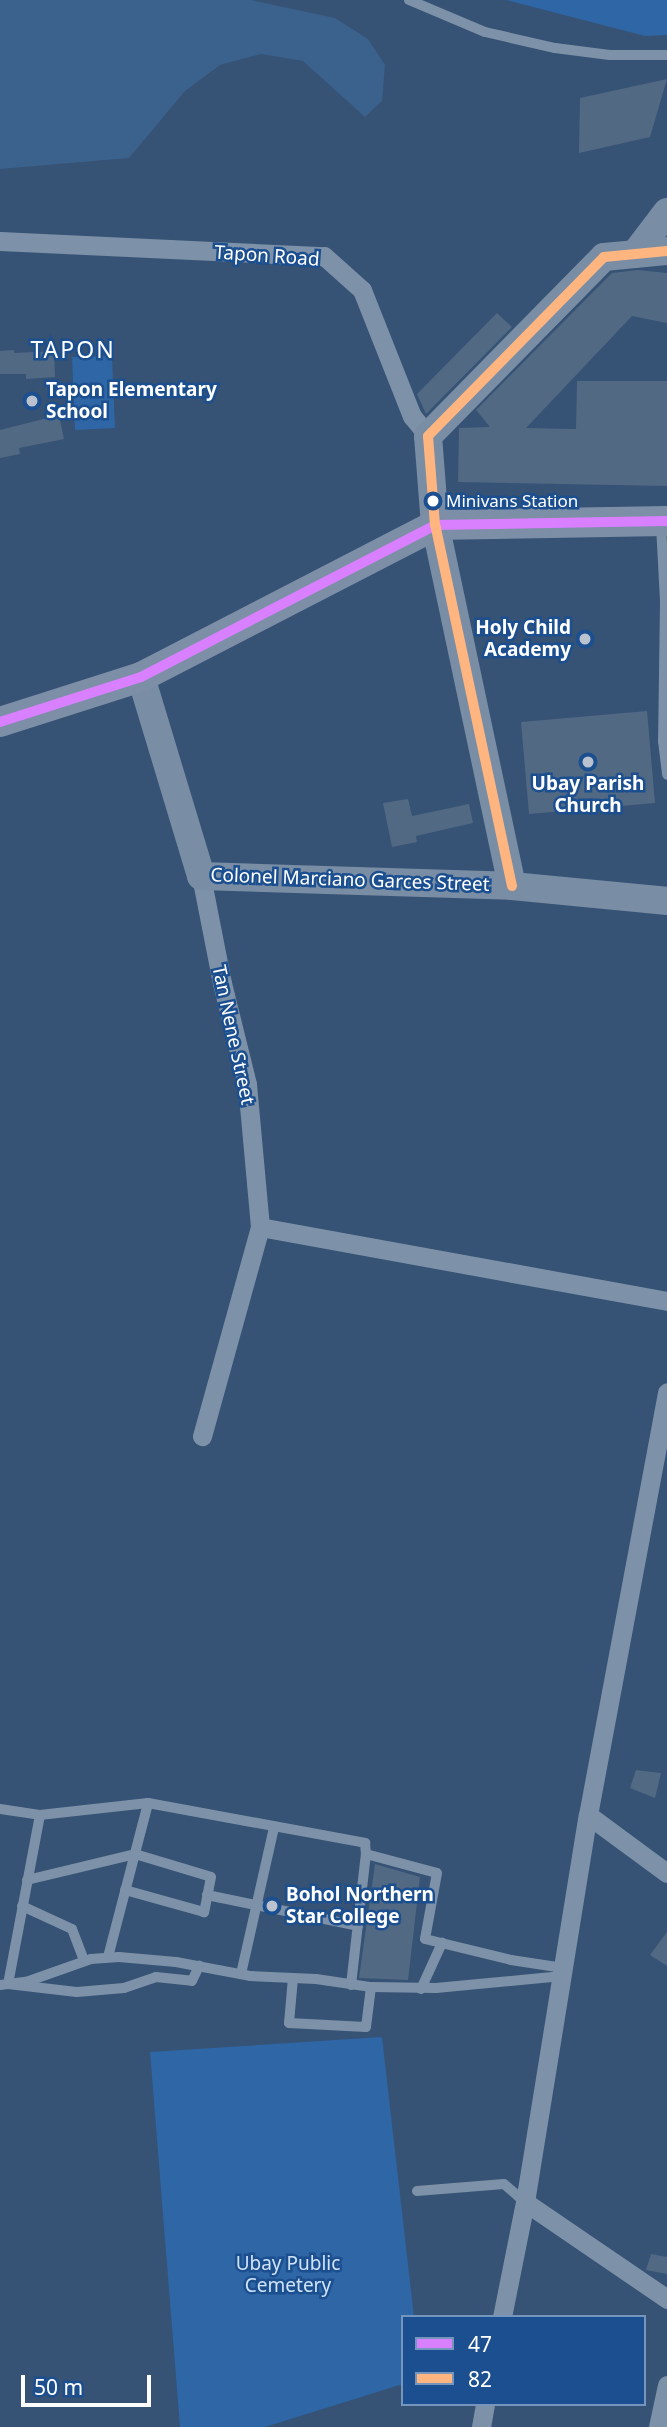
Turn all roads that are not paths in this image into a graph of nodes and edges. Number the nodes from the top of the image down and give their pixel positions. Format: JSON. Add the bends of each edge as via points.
{"nodes":[{"id":1,"x":409,"y":0,"type":"edge"},
{"id":2,"x":667,"y":55,"type":"edge"},
{"id":3,"x":667,"y":212,"type":"edge"},
{"id":4,"x":0,"y":241,"type":"edge"},
{"id":5,"x":667,"y":251,"type":"edge"},
{"id":6,"x":635,"y":254,"type":"junction"},
{"id":7,"x":428,"y":436,"type":"junction"},
{"id":8,"x":664,"y":521,"type":"edge"},
{"id":9,"x":435,"y":524,"type":"junction"},
{"id":10,"x":665,"y":581,"type":"edge"},
{"id":11,"x":141,"y":677,"type":"junction"},
{"id":12,"x":0,"y":722,"type":"edge"},
{"id":13,"x":665,"y":741,"type":"edge"},
{"id":14,"x":667,"y":775,"type":"edge"},
{"id":15,"x":201,"y":876,"type":"junction"},
{"id":16,"x":512,"y":886,"type":"junction"},
{"id":17,"x":667,"y":901,"type":"edge"},
{"id":18,"x":260,"y":1227,"type":"junction"},
{"id":19,"x":667,"y":1301,"type":"edge"},
{"id":20,"x":667,"y":1392,"type":"edge"},
{"id":21,"x":202,"y":1436,"type":"dead end"},
{"id":22,"x":148,"y":1804,"type":"junction"},
{"id":23,"x":0,"y":1809,"type":"edge"},
{"id":24,"x":40,"y":1815,"type":"junction"},
{"id":25,"x":588,"y":1815,"type":"junction"},
{"id":26,"x":274,"y":1827,"type":"junction"},
{"id":27,"x":135,"y":1854,"type":"junction"},
{"id":28,"x":366,"y":1854,"type":"junction"},
{"id":29,"x":666,"y":1868,"type":"edge"},
{"id":30,"x":27,"y":1880,"type":"junction"},
{"id":31,"x":125,"y":1890,"type":"junction"},
{"id":32,"x":207,"y":1895,"type":"junction"},
{"id":33,"x":22,"y":1906,"type":"junction"},
{"id":34,"x":256,"y":1907,"type":"junction"},
{"id":35,"x":358,"y":1926,"type":"junction"},
{"id":36,"x":442,"y":1943,"type":"junction"},
{"id":37,"x":108,"y":1957,"type":"junction"},
{"id":38,"x":84,"y":1961,"type":"junction"},
{"id":39,"x":199,"y":1966,"type":"junction"},
{"id":40,"x":563,"y":1972,"type":"junction"},
{"id":41,"x":241,"y":1974,"type":"junction"},
{"id":42,"x":293,"y":1978,"type":"junction"},
{"id":43,"x":351,"y":1984,"type":"junction"},
{"id":44,"x":4,"y":1985,"type":"edge"},
{"id":45,"x":371,"y":1987,"type":"junction"},
{"id":46,"x":421,"y":1989,"type":"junction"},
{"id":47,"x":417,"y":2191,"type":"dead end"},
{"id":48,"x":524,"y":2202,"type":"junction"},
{"id":49,"x":667,"y":2299,"type":"edge"},
{"id":50,"x":502,"y":2315,"type":"edge"},
{"id":51,"x":667,"y":2385,"type":"edge"},
{"id":52,"x":485,"y":2406,"type":"edge"},
{"id":53,"x":481,"y":2427,"type":"edge"},
{"id":54,"x":658,"y":2427,"type":"edge"}],
"edges":[{"from":1,"to":2,"type":"lane","via":[[485,32],[555,48],[610,55]]},
{"from":3,"to":6,"type":"street"},
{"from":4,"to":7,"type":"street","name":"Tapon Road","via":[[324,256],[362,290],[412,416]]},
{"from":5,"to":6,"type":"street"},
{"from":6,"to":7,"type":"street","via":[[604,257]]},
{"from":7,"to":9,"type":"street"},
{"from":8,"to":9,"type":"main road"},
{"from":8,"to":10,"type":"lane"},
{"from":9,"to":11,"type":"main road"},
{"from":9,"to":16,"type":"street"},
{"from":10,"to":13,"type":"lane"},
{"from":11,"to":12,"type":"main road"},
{"from":11,"to":15,"type":"street","name":"Tan Nene Street"},
{"from":13,"to":14,"type":"lane"},
{"from":15,"to":16,"type":"street","name":"Colonel Marciano Garces Street"},
{"from":15,"to":18,"type":"street","name":"Tan Nene Street","via":[[247,1084]]},
{"from":16,"to":17,"type":"street","name":"Colonel Marciano Garces Street"},
{"from":18,"to":19,"type":"street"},
{"from":18,"to":21,"type":"street","name":"Tan Nene Street"},
{"from":20,"to":25,"type":"street"},
{"from":22,"to":24,"type":"lane"},
{"from":22,"to":26,"type":"lane"},
{"from":22,"to":27,"type":"lane"},
{"from":23,"to":24,"type":"lane"},
{"from":24,"to":30,"type":"lane"},
{"from":25,"to":29,"type":"street"},
{"from":25,"to":40,"type":"street"},
{"from":26,"to":28,"type":"lane","via":[[365,1843]]},
{"from":26,"to":34,"type":"lane"},
{"from":27,"to":30,"type":"lane"},
{"from":27,"to":31,"type":"lane"},
{"from":27,"to":32,"type":"lane","via":[[211,1877]]},
{"from":28,"to":35,"type":"lane"},
{"from":28,"to":36,"type":"lane","via":[[437,1873],[425,1939]]},
{"from":30,"to":33,"type":"lane"},
{"from":31,"to":32,"type":"lane","via":[[204,1912]]},
{"from":31,"to":37,"type":"lane"},
{"from":32,"to":34,"type":"lane"},
{"from":33,"to":38,"type":"lane","via":[[72,1929]]},
{"from":33,"to":44,"type":"lane"},
{"from":34,"to":35,"type":"lane"},
{"from":34,"to":41,"type":"lane"},
{"from":35,"to":43,"type":"lane"},
{"from":36,"to":40,"type":"lane"},
{"from":36,"to":46,"type":"lane"},
{"from":37,"to":38,"type":"lane"},
{"from":37,"to":39,"type":"lane"},
{"from":38,"to":44,"type":"lane"},
{"from":39,"to":41,"type":"lane"},
{"from":39,"to":44,"type":"lane","via":[[192,1981],[156,1977],[124,1988],[77,1992]]},
{"from":40,"to":46,"type":"lane"},
{"from":40,"to":48,"type":"street"},
{"from":41,"to":42,"type":"lane"},
{"from":42,"to":43,"type":"lane"},
{"from":42,"to":45,"type":"lane","via":[[289,2023],[366,2026]]},
{"from":43,"to":45,"type":"lane"},
{"from":45,"to":46,"type":"lane"},
{"from":47,"to":48,"type":"lane","via":[[504,2184]]},
{"from":48,"to":49,"type":"street"},
{"from":48,"to":50,"type":"street"},
{"from":51,"to":54,"type":"street"},
{"from":52,"to":53,"type":"street"}]}
